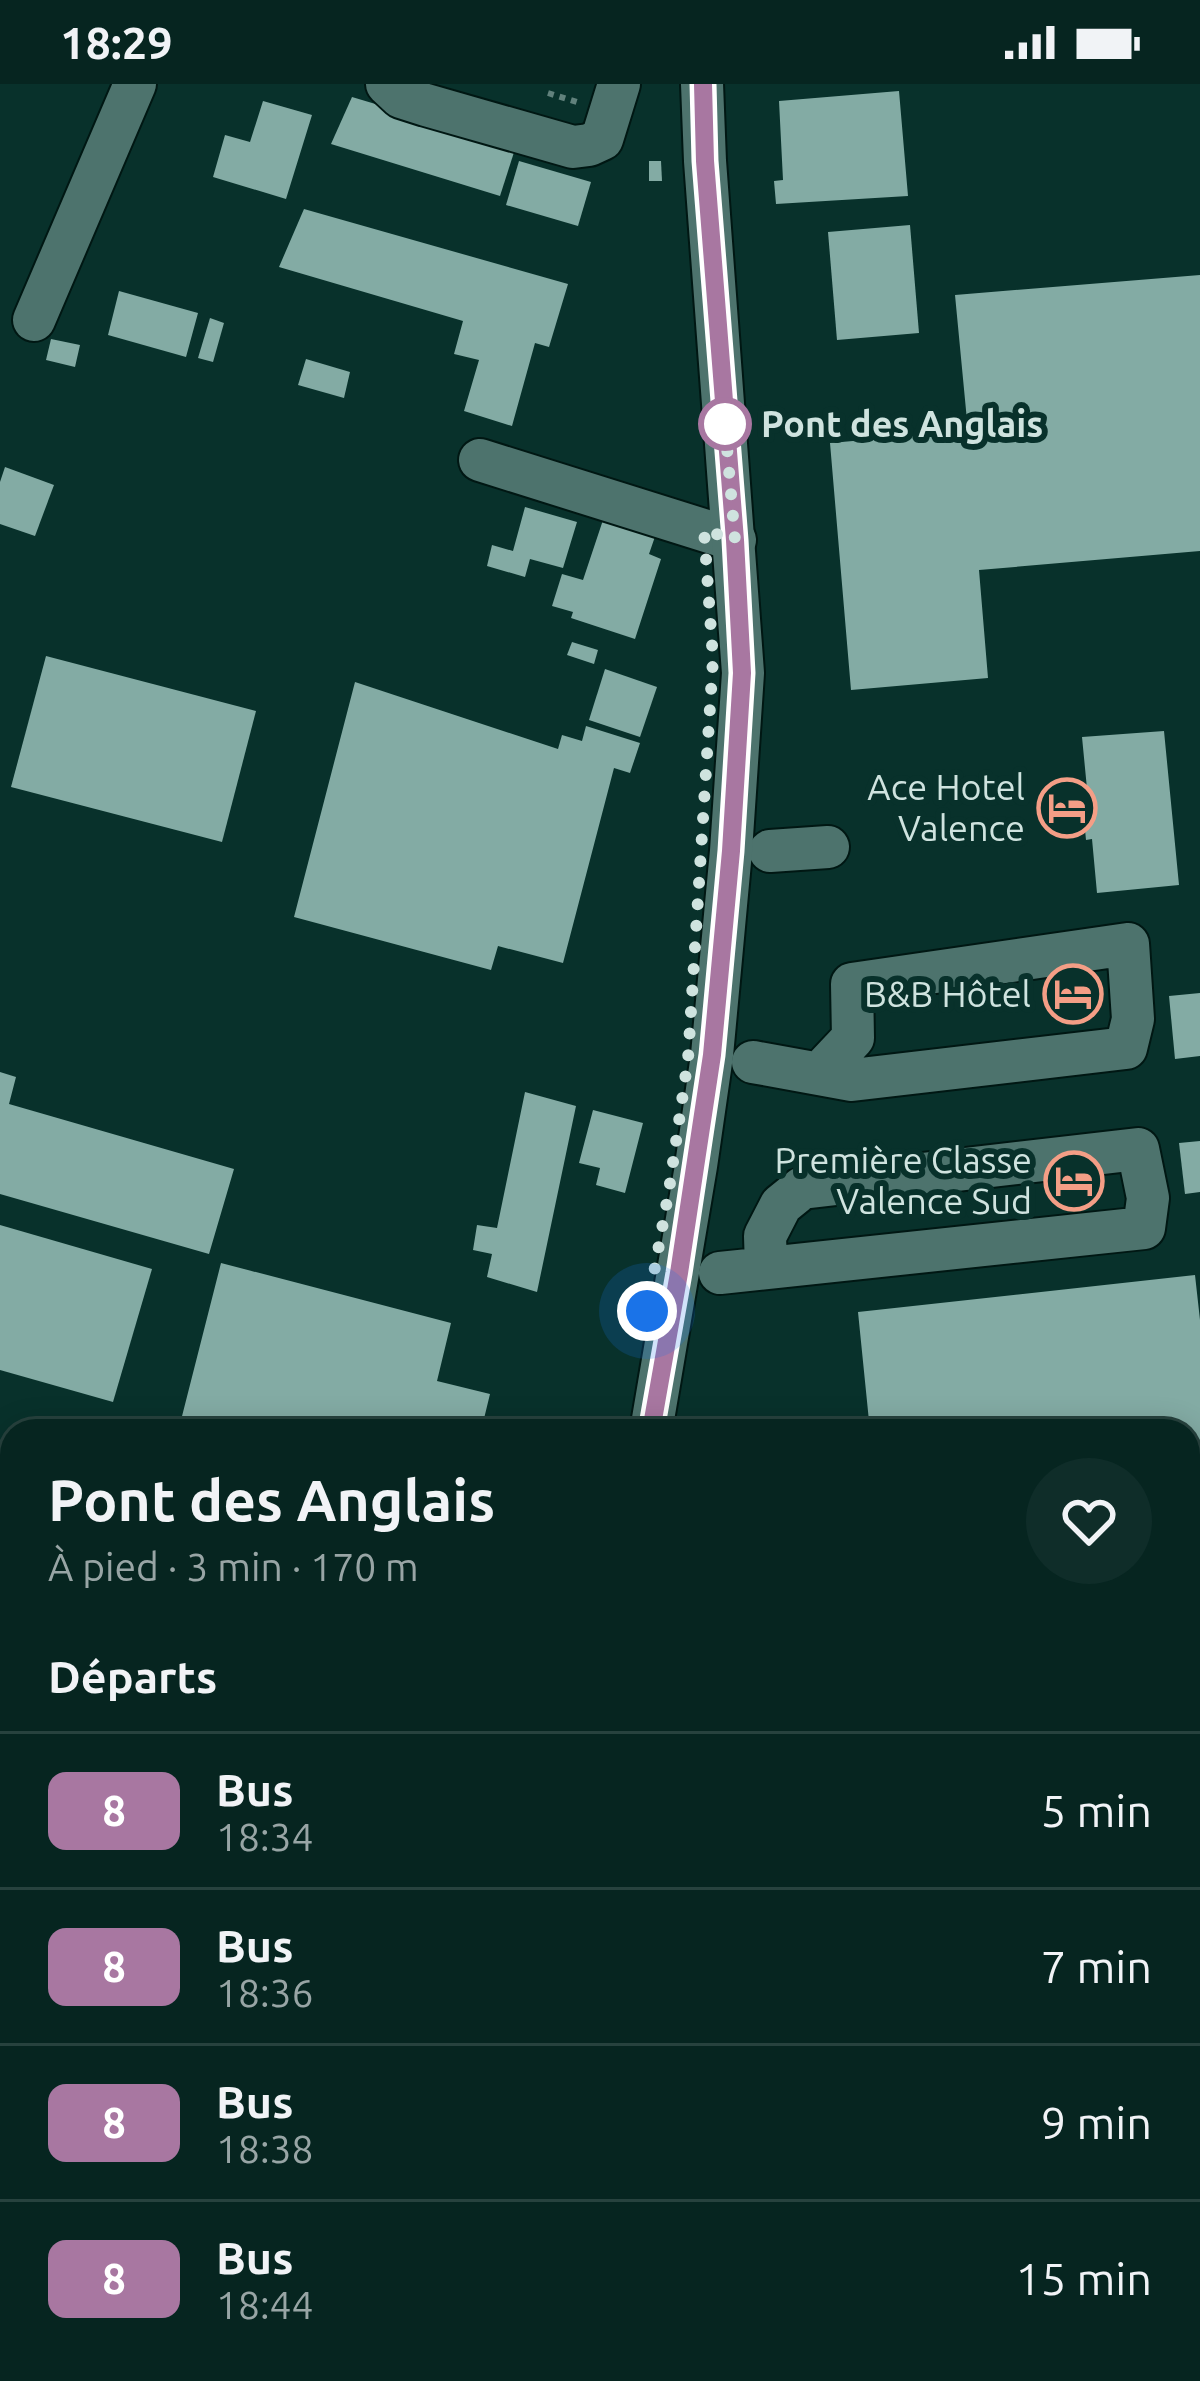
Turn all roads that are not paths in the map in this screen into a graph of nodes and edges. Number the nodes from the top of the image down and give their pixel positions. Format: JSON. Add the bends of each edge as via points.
{"nodes":[{"id":1,"x":135,"y":84,"type":"edge"},
{"id":2,"x":388,"y":84,"type":"edge"},
{"id":3,"x":703,"y":84,"type":"edge"},
{"id":4,"x":604,"y":94,"type":"edge"},
{"id":5,"x":34,"y":320,"type":"dead end"},
{"id":6,"x":480,"y":460,"type":"dead end"},
{"id":7,"x":735,"y":540,"type":"junction"},
{"id":8,"x":828,"y":847,"type":"dead end"},
{"id":9,"x":770,"y":851,"type":"dead end"},
{"id":10,"x":753,"y":1062,"type":"dead end"},
{"id":11,"x":820,"y":1073,"type":"junction"},
{"id":12,"x":766,"y":1267,"type":"junction"},
{"id":13,"x":720,"y":1273,"type":"dead end"},
{"id":14,"x":653,"y":1419,"type":"edge"}],
"edges":[{"from":1,"to":5,"type":"street"},
{"from":2,"to":4,"type":"street","via":[[401,97],[573,147],[602,139]]},
{"from":3,"to":7,"type":"street"},
{"from":6,"to":7,"type":"street"},
{"from":7,"to":14,"type":"street","via":[[742,673],[721,968]]},
{"from":8,"to":9,"type":"street"},
{"from":10,"to":11,"type":"street"},
{"from":11,"to":11,"type":"street","via":[[852,1080],[1126,1048],[1133,1019],[1127,944],[852,984],[853,1038]]},
{"from":12,"to":12,"type":"street","via":[[765,1236],[781,1204],[802,1188],[1138,1149],[1148,1198],[1144,1228]]},
{"from":12,"to":13,"type":"street"}]}
